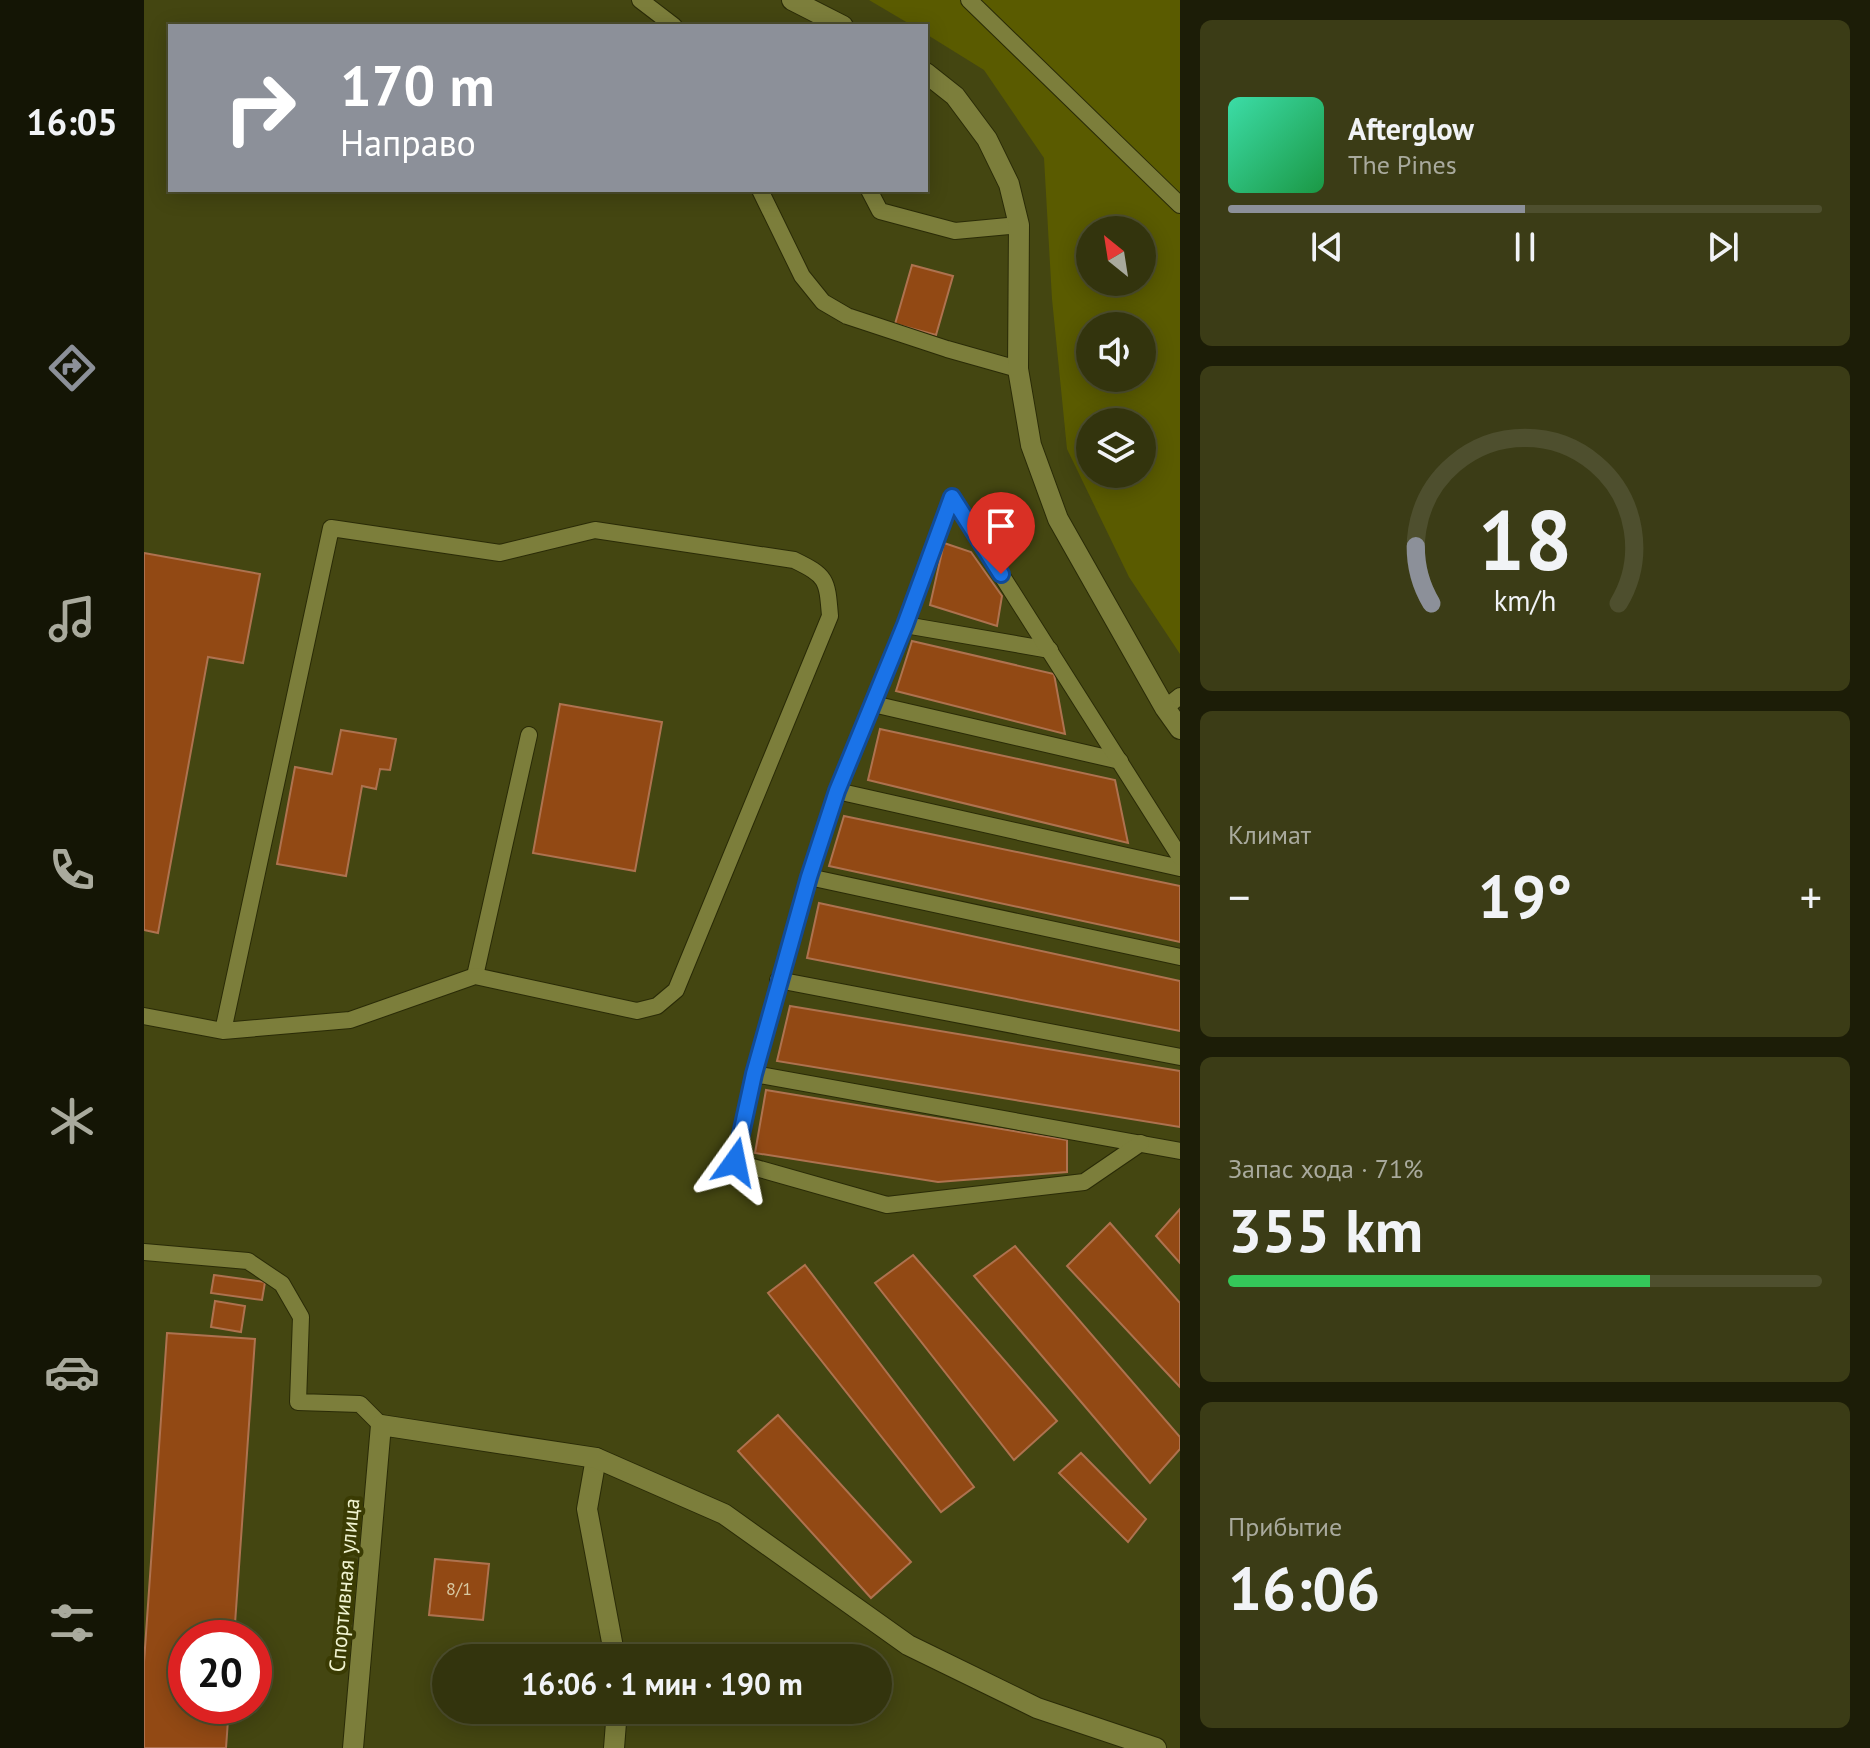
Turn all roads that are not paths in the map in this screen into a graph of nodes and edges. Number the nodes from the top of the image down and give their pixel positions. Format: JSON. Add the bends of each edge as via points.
{"nodes":[{"id":1,"x":640,"y":0,"type":"edge"},
{"id":2,"x":792,"y":0,"type":"edge"},
{"id":3,"x":969,"y":0,"type":"edge"},
{"id":4,"x":671,"y":24,"type":"edge"},
{"id":5,"x":839,"y":24,"type":"edge"},
{"id":6,"x":928,"y":75,"type":"edge"},
{"id":7,"x":761,"y":192,"type":"edge"},
{"id":8,"x":870,"y":192,"type":"edge"},
{"id":9,"x":1180,"y":205,"type":"edge"},
{"id":10,"x":1019,"y":225,"type":"junction"},
{"id":11,"x":1018,"y":369,"type":"junction"},
{"id":12,"x":905,"y":625,"type":"junction"},
{"id":13,"x":1050,"y":650,"type":"junction"},
{"id":14,"x":1173,"y":702,"type":"edge"},
{"id":15,"x":873,"y":704,"type":"junction"},
{"id":16,"x":1180,"y":729,"type":"edge"},
{"id":17,"x":529,"y":735,"type":"dead end"},
{"id":18,"x":1120,"y":761,"type":"junction"},
{"id":19,"x":837,"y":791,"type":"junction"},
{"id":20,"x":1180,"y":857,"type":"edge"},
{"id":21,"x":1180,"y":868,"type":"edge"},
{"id":22,"x":809,"y":877,"type":"junction"},
{"id":23,"x":1180,"y":957,"type":"edge"},
{"id":24,"x":475,"y":976,"type":"junction"},
{"id":25,"x":778,"y":980,"type":"junction"},
{"id":26,"x":144,"y":1016,"type":"edge"},
{"id":27,"x":223,"y":1031,"type":"junction"},
{"id":28,"x":1180,"y":1057,"type":"edge"},
{"id":29,"x":754,"y":1074,"type":"junction"},
{"id":30,"x":1141,"y":1143,"type":"junction"},
{"id":31,"x":1180,"y":1151,"type":"edge"},
{"id":32,"x":144,"y":1252,"type":"edge"},
{"id":33,"x":381,"y":1425,"type":"junction"},
{"id":34,"x":596,"y":1458,"type":"junction"},
{"id":35,"x":612,"y":1644,"type":"edge"},
{"id":36,"x":616,"y":1724,"type":"edge"},
{"id":37,"x":353,"y":1748,"type":"edge"},
{"id":38,"x":614,"y":1748,"type":"edge"},
{"id":39,"x":1156,"y":1748,"type":"edge"}],
"edges":[{"from":1,"to":4,"type":"lane"},
{"from":2,"to":5,"type":"street"},
{"from":3,"to":9,"type":"lane"},
{"from":6,"to":10,"type":"street","via":[[955,96],[987,139],[1009,184]]},
{"from":7,"to":11,"type":"lane","via":[[802,276],[823,302],[847,316]]},
{"from":8,"to":10,"type":"lane","via":[[880,211],[955,231]]},
{"from":10,"to":11,"type":"street"},
{"from":11,"to":14,"type":"street","via":[[1031,445],[1058,519]]},
{"from":12,"to":13,"type":"lane"},
{"from":12,"to":13,"type":"lane","via":[[952,497]]},
{"from":12,"to":15,"type":"lane"},
{"from":13,"to":18,"type":"lane"},
{"from":14,"to":16,"type":"street"},
{"from":15,"to":18,"type":"lane"},
{"from":15,"to":19,"type":"lane"},
{"from":17,"to":24,"type":"lane"},
{"from":18,"to":20,"type":"lane"},
{"from":19,"to":21,"type":"lane"},
{"from":19,"to":22,"type":"lane"},
{"from":22,"to":23,"type":"lane"},
{"from":22,"to":25,"type":"lane"},
{"from":24,"to":27,"type":"lane","via":[[350,1020]]},
{"from":24,"to":27,"type":"lane","via":[[637,1011],[657,1006],[676,990],[830,616],[828,588],[818,572],[794,560],[595,530],[500,553],[331,528]]},
{"from":25,"to":28,"type":"lane"},
{"from":25,"to":29,"type":"lane"},
{"from":26,"to":27,"type":"lane"},
{"from":29,"to":30,"type":"lane"},
{"from":29,"to":30,"type":"lane","via":[[735,1162],[887,1205],[1084,1182]]},
{"from":30,"to":31,"type":"lane"},
{"from":32,"to":33,"type":"lane","via":[[248,1261],[282,1284],[301,1317],[298,1402],[360,1404]]},
{"from":33,"to":34,"type":"street"},
{"from":33,"to":37,"type":"street","name":"Спортивная улица"},
{"from":34,"to":35,"type":"street","via":[[587,1509]]},
{"from":34,"to":39,"type":"street","via":[[724,1514],[908,1645],[1037,1708]]},
{"from":36,"to":38,"type":"street"}]}
